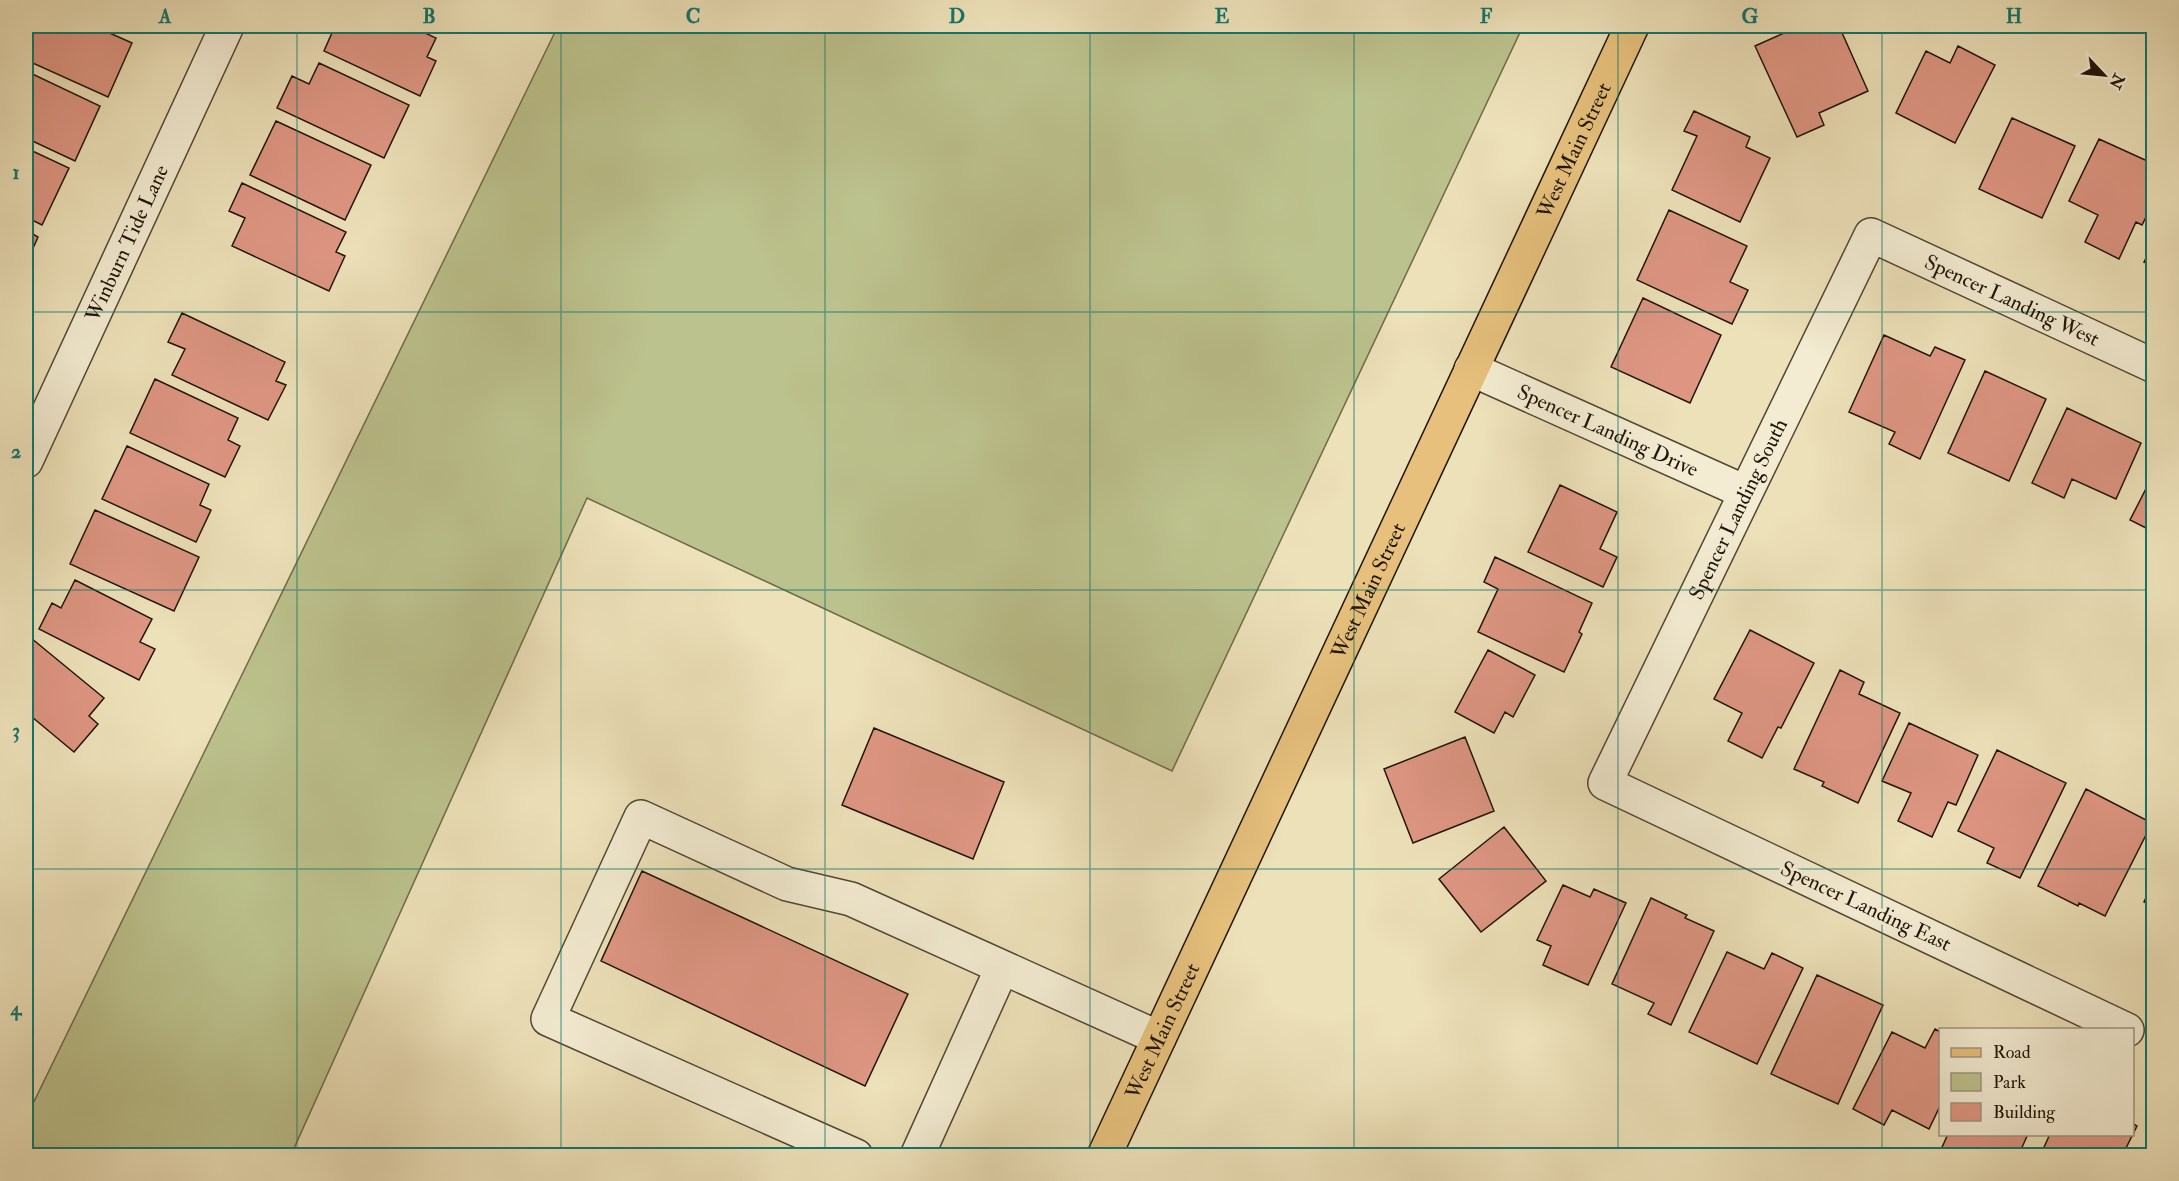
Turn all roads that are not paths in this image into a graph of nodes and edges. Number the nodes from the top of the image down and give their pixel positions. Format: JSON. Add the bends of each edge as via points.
{"nodes":[{"id":1,"x":227,"y":26,"type":"edge"},
{"id":2,"x":1632,"y":26,"type":"edge"},
{"id":3,"x":1871,"y":235,"type":"joint"},
{"id":4,"x":2154,"y":366,"type":"edge"},
{"id":5,"x":1471,"y":369,"type":"junction"},
{"id":6,"x":26,"y":461,"type":"edge"},
{"id":7,"x":1745,"y":492,"type":"junction"},
{"id":8,"x":1605,"y":783,"type":"joint"},
{"id":9,"x":1002,"y":968,"type":"junction"},
{"id":10,"x":2125,"y":1028,"type":"edge"},
{"id":11,"x":2134,"y":1032,"type":"edge"},
{"id":12,"x":1159,"y":1038,"type":"junction"},
{"id":13,"x":2154,"y":1042,"type":"edge"},
{"id":14,"x":856,"y":1155,"type":"edge"},
{"id":15,"x":917,"y":1155,"type":"edge"},
{"id":16,"x":1104,"y":1155,"type":"edge"}],
"edges":[{"from":1,"to":6,"type":"street","name":"Winburn Tide Lane"},
{"from":2,"to":5,"type":"main road","name":"West Main Street"},
{"from":3,"to":4,"type":"street","name":"Spencer Landing West"},
{"from":3,"to":7,"type":"street","name":"Spencer Landing South"},
{"from":5,"to":7,"type":"street","name":"Spencer Landing Drive"},
{"from":5,"to":12,"type":"main road","name":"West Main Street"},
{"from":7,"to":8,"type":"street","name":"Spencer Landing South"},
{"from":8,"to":10,"type":"street","name":"Spencer Landing East"},
{"from":9,"to":12,"type":"street"},
{"from":9,"to":14,"type":"street","via":[[851,899],[787,884],[641,818],[548,1019]]},
{"from":9,"to":15,"type":"street"},
{"from":11,"to":13,"type":"street"},
{"from":12,"to":16,"type":"main road","name":"West Main Street"}]}
